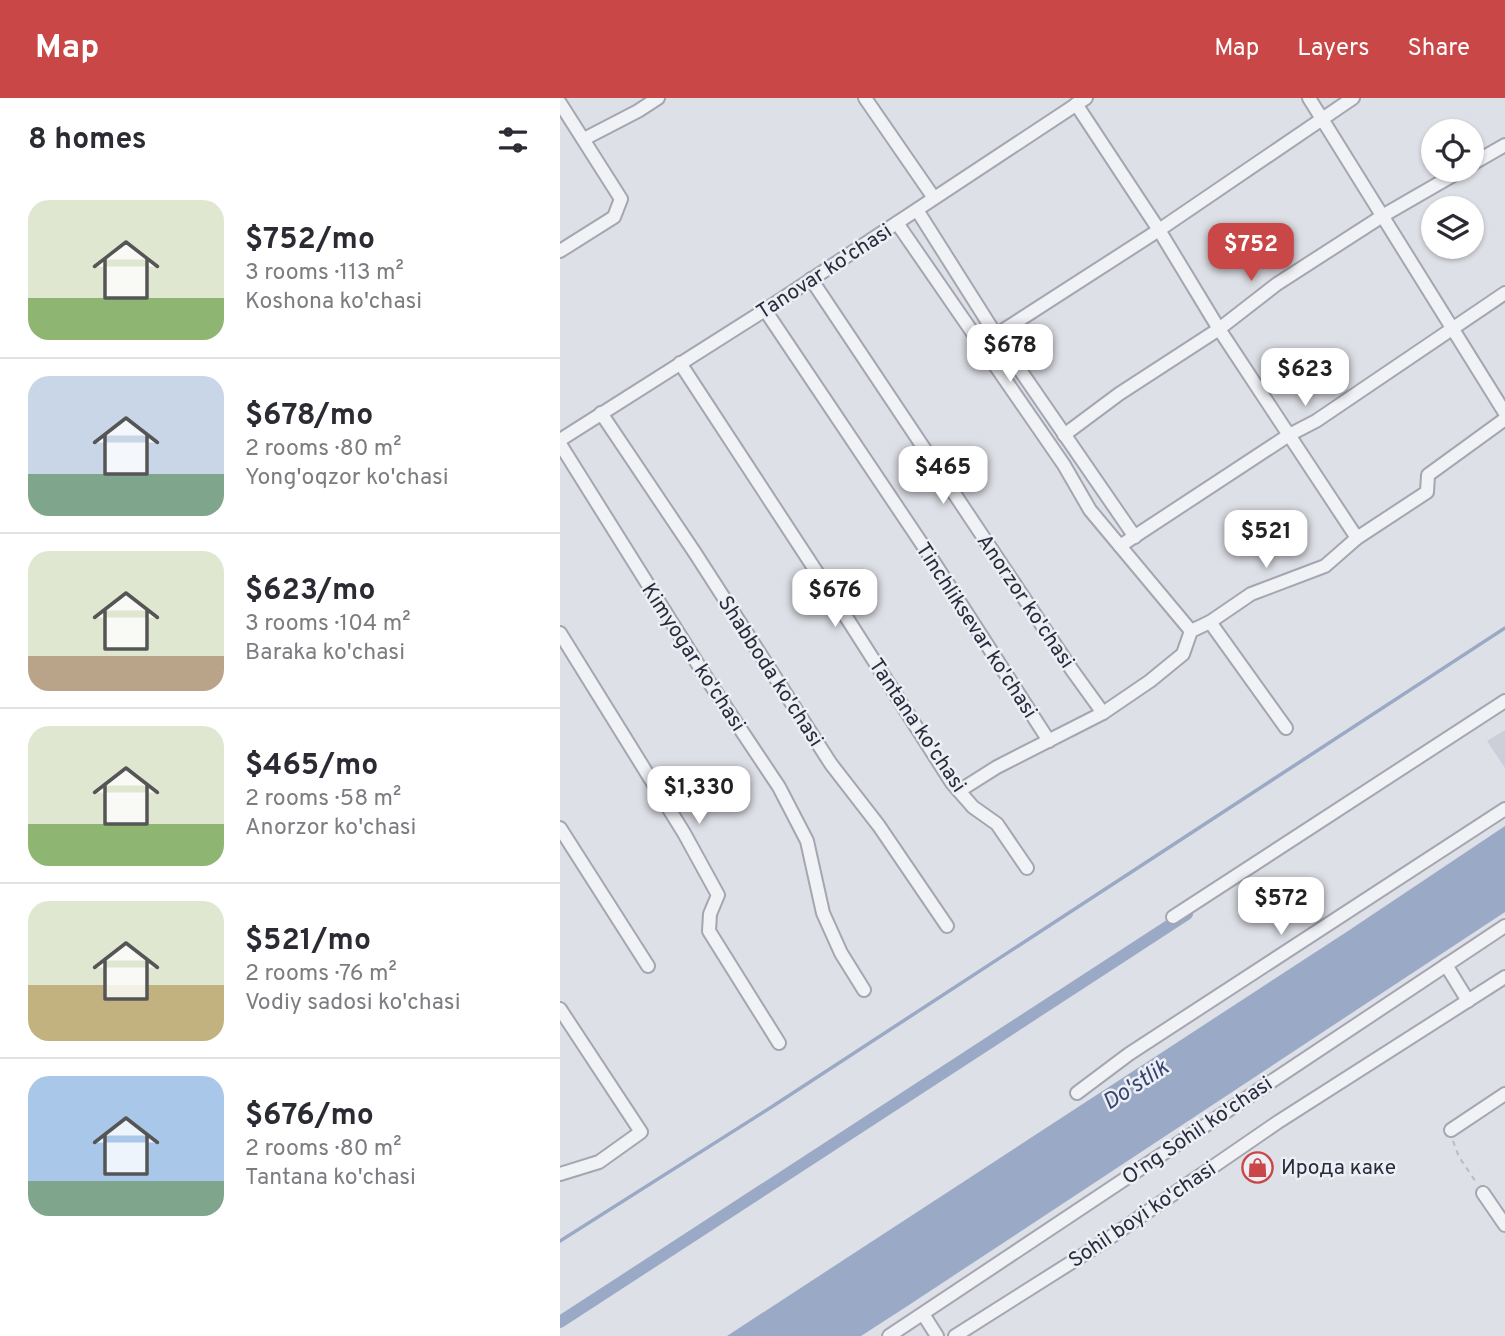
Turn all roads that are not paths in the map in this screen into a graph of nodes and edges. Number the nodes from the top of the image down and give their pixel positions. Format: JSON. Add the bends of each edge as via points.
{"nodes":[{"id":1,"x":658,"y":98,"type":"edge"},
{"id":2,"x":865,"y":98,"type":"edge"},
{"id":3,"x":1309,"y":98,"type":"edge"},
{"id":4,"x":1353,"y":98,"type":"edge"},
{"id":5,"x":1081,"y":101,"type":"edge"},
{"id":6,"x":560,"y":103,"type":"edge"},
{"id":7,"x":1322,"y":118,"type":"junction"},
{"id":8,"x":584,"y":139,"type":"junction"},
{"id":9,"x":1505,"y":145,"type":"edge"},
{"id":10,"x":1484,"y":157,"type":"edge"},
{"id":11,"x":1441,"y":182,"type":"edge"},
{"id":12,"x":934,"y":198,"type":"junction"},
{"id":13,"x":917,"y":210,"type":"junction"},
{"id":14,"x":1384,"y":215,"type":"junction"},
{"id":15,"x":897,"y":223,"type":"junction"},
{"id":16,"x":1159,"y":230,"type":"junction"},
{"id":17,"x":560,"y":251,"type":"edge"},
{"id":18,"x":811,"y":279,"type":"junction"},
{"id":19,"x":1505,"y":293,"type":"edge"},
{"id":20,"x":765,"y":310,"type":"junction"},
{"id":21,"x":1219,"y":329,"type":"junction"},
{"id":22,"x":1452,"y":329,"type":"junction"},
{"id":23,"x":996,"y":335,"type":"junction"},
{"id":24,"x":680,"y":363,"type":"junction"},
{"id":25,"x":601,"y":413,"type":"junction"},
{"id":26,"x":1505,"y":413,"type":"edge"},
{"id":27,"x":1505,"y":419,"type":"edge"},
{"id":28,"x":1064,"y":435,"type":"junction"},
{"id":29,"x":1289,"y":435,"type":"junction"},
{"id":30,"x":560,"y":442,"type":"edge"},
{"id":31,"x":1135,"y":537,"type":"junction"},
{"id":32,"x":1357,"y":538,"type":"junction"},
{"id":33,"x":1121,"y":546,"type":"junction"},
{"id":34,"x":1210,"y":622,"type":"junction"},
{"id":35,"x":1191,"y":631,"type":"junction"},
{"id":36,"x":560,"y":633,"type":"edge"},
{"id":37,"x":1505,"y":701,"type":"edge"},
{"id":38,"x":1103,"y":713,"type":"junction"},
{"id":39,"x":1286,"y":728,"type":"dead end"},
{"id":40,"x":1049,"y":741,"type":"junction"},
{"id":41,"x":959,"y":791,"type":"junction"},
{"id":42,"x":1505,"y":809,"type":"edge"},
{"id":43,"x":560,"y":828,"type":"edge"},
{"id":44,"x":1027,"y":868,"type":"dead end"},
{"id":45,"x":1173,"y":917,"type":"dead end"},
{"id":46,"x":947,"y":926,"type":"dead end"},
{"id":47,"x":1505,"y":926,"type":"edge"},
{"id":48,"x":1446,"y":965,"type":"junction"},
{"id":49,"x":648,"y":966,"type":"dead end"},
{"id":50,"x":1505,"y":977,"type":"edge"},
{"id":51,"x":864,"y":990,"type":"dead end"},
{"id":52,"x":1468,"y":1001,"type":"junction"},
{"id":53,"x":560,"y":1009,"type":"edge"},
{"id":54,"x":779,"y":1043,"type":"dead end"},
{"id":55,"x":1077,"y":1094,"type":"dead end"},
{"id":56,"x":1505,"y":1094,"type":"edge"},
{"id":57,"x":1451,"y":1130,"type":"road end"},
{"id":58,"x":560,"y":1174,"type":"edge"},
{"id":59,"x":1483,"y":1193,"type":"road end"},
{"id":60,"x":1505,"y":1225,"type":"edge"},
{"id":61,"x":923,"y":1314,"type":"junction"},
{"id":62,"x":889,"y":1336,"type":"edge"},
{"id":63,"x":937,"y":1336,"type":"edge"},
{"id":64,"x":955,"y":1336,"type":"edge"}],
"edges":[{"from":1,"to":8,"type":"street"},
{"from":2,"to":12,"type":"street"},
{"from":3,"to":7,"type":"street"},
{"from":4,"to":7,"type":"street"},
{"from":5,"to":12,"type":"street","name":"Tanovar ko'chasi"},
{"from":5,"to":16,"type":"street"},
{"from":6,"to":8,"type":"street"},
{"from":7,"to":14,"type":"street"},
{"from":7,"to":16,"type":"street"},
{"from":8,"to":17,"type":"street","via":[[621,199],[614,217]]},
{"from":9,"to":10,"type":"street"},
{"from":11,"to":14,"type":"street"},
{"from":12,"to":13,"type":"street","name":"Tanovar ko'chasi"},
{"from":13,"to":15,"type":"street","name":"Tanovar ko'chasi"},
{"from":13,"to":23,"type":"street"},
{"from":14,"to":21,"type":"street","via":[[1277,284]]},
{"from":14,"to":22,"type":"street"},
{"from":15,"to":18,"type":"street","name":"Tanovar ko'chasi"},
{"from":15,"to":33,"type":"street","via":[[1064,465],[1090,510]]},
{"from":16,"to":21,"type":"street"},
{"from":16,"to":23,"type":"street"},
{"from":18,"to":20,"type":"street","name":"Tanovar ko'chasi"},
{"from":18,"to":38,"type":"street","name":"Anorzor ko'chasi"},
{"from":19,"to":22,"type":"street"},
{"from":20,"to":24,"type":"street","name":"Tanovar ko'chasi"},
{"from":20,"to":40,"type":"street","name":"Tinchliksevar ko'chasi"},
{"from":21,"to":28,"type":"street"},
{"from":21,"to":29,"type":"street"},
{"from":22,"to":26,"type":"street"},
{"from":22,"to":29,"type":"street"},
{"from":23,"to":28,"type":"street"},
{"from":24,"to":25,"type":"street","name":"Tanovar ko'chasi"},
{"from":24,"to":41,"type":"street","name":"Tantana ko'chasi"},
{"from":25,"to":30,"type":"street","name":"Tanovar ko'chasi"},
{"from":25,"to":46,"type":"street","name":"Shabboda ko'chasi","via":[[831,764]]},
{"from":27,"to":32,"type":"street","via":[[1428,475],[1427,492]]},
{"from":28,"to":31,"type":"street"},
{"from":29,"to":31,"type":"street"},
{"from":29,"to":32,"type":"street"},
{"from":30,"to":51,"type":"street","name":"Kimyogar ko'chasi","via":[[779,787],[807,841],[823,913]]},
{"from":31,"to":33,"type":"street"},
{"from":32,"to":34,"type":"street","via":[[1325,566],[1251,594]]},
{"from":33,"to":35,"type":"street"},
{"from":34,"to":35,"type":"street"},
{"from":34,"to":39,"type":"street"},
{"from":35,"to":38,"type":"street","via":[[1183,654]]},
{"from":36,"to":54,"type":"street","via":[[718,895],[709,931]]},
{"from":37,"to":45,"type":"street"},
{"from":38,"to":40,"type":"street"},
{"from":40,"to":41,"type":"street"},
{"from":41,"to":44,"type":"street","name":"Tantana ko'chasi","via":[[997,824]]},
{"from":42,"to":55,"type":"street","via":[[1129,1054]]},
{"from":43,"to":49,"type":"street"},
{"from":47,"to":48,"type":"street","name":"O'ng Sohil ko'chasi"},
{"from":48,"to":52,"type":"street"},
{"from":48,"to":61,"type":"street","name":"O'ng Sohil ko'chasi"},
{"from":50,"to":52,"type":"street","name":"Sohil boyi ko'chasi"},
{"from":52,"to":64,"type":"street","name":"Sohil boyi ko'chasi"},
{"from":53,"to":58,"type":"street","via":[[641,1132],[599,1161]]},
{"from":56,"to":57,"type":"street"},
{"from":59,"to":60,"type":"street"},
{"from":61,"to":62,"type":"street","name":"O'ng Sohil ko'chasi"},
{"from":61,"to":63,"type":"street"}]}
